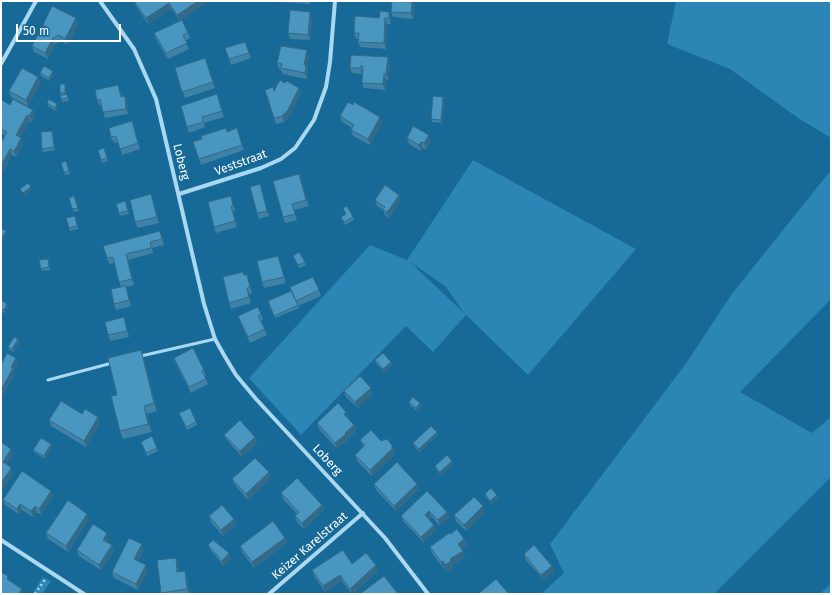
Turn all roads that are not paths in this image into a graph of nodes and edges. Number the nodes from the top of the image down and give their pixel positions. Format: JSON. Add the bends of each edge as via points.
{"nodes":[{"id":1,"x":36,"y":1,"type":"edge"},
{"id":2,"x":100,"y":1,"type":"edge"},
{"id":3,"x":335,"y":1,"type":"edge"},
{"id":4,"x":1,"y":64,"type":"edge"},
{"id":5,"x":179,"y":194,"type":"junction"},
{"id":6,"x":215,"y":339,"type":"junction"},
{"id":7,"x":135,"y":358,"type":"edge"},
{"id":8,"x":120,"y":361,"type":"edge"},
{"id":9,"x":48,"y":380,"type":"dead end"},
{"id":10,"x":363,"y":513,"type":"junction"},
{"id":11,"x":1,"y":540,"type":"edge"},
{"id":12,"x":84,"y":594,"type":"edge"},
{"id":13,"x":269,"y":594,"type":"edge"},
{"id":14,"x":428,"y":594,"type":"edge"}],
"edges":[{"from":1,"to":4,"type":"street"},
{"from":2,"to":5,"type":"street","name":"Loberg","via":[[134,49],[146,74],[156,99]]},
{"from":3,"to":5,"type":"street","name":"Veststraat","via":[[326,87],[314,120],[295,148],[281,159],[261,168]]},
{"from":5,"to":6,"type":"street","name":"Loberg","via":[[204,304]]},
{"from":6,"to":7,"type":"lane"},
{"from":6,"to":10,"type":"street","name":"Loberg","via":[[236,376]]},
{"from":8,"to":9,"type":"lane"},
{"from":10,"to":13,"type":"street","name":"Keizer Karelstraat"},
{"from":10,"to":14,"type":"street","name":"Loberg"},
{"from":11,"to":12,"type":"street"}]}
